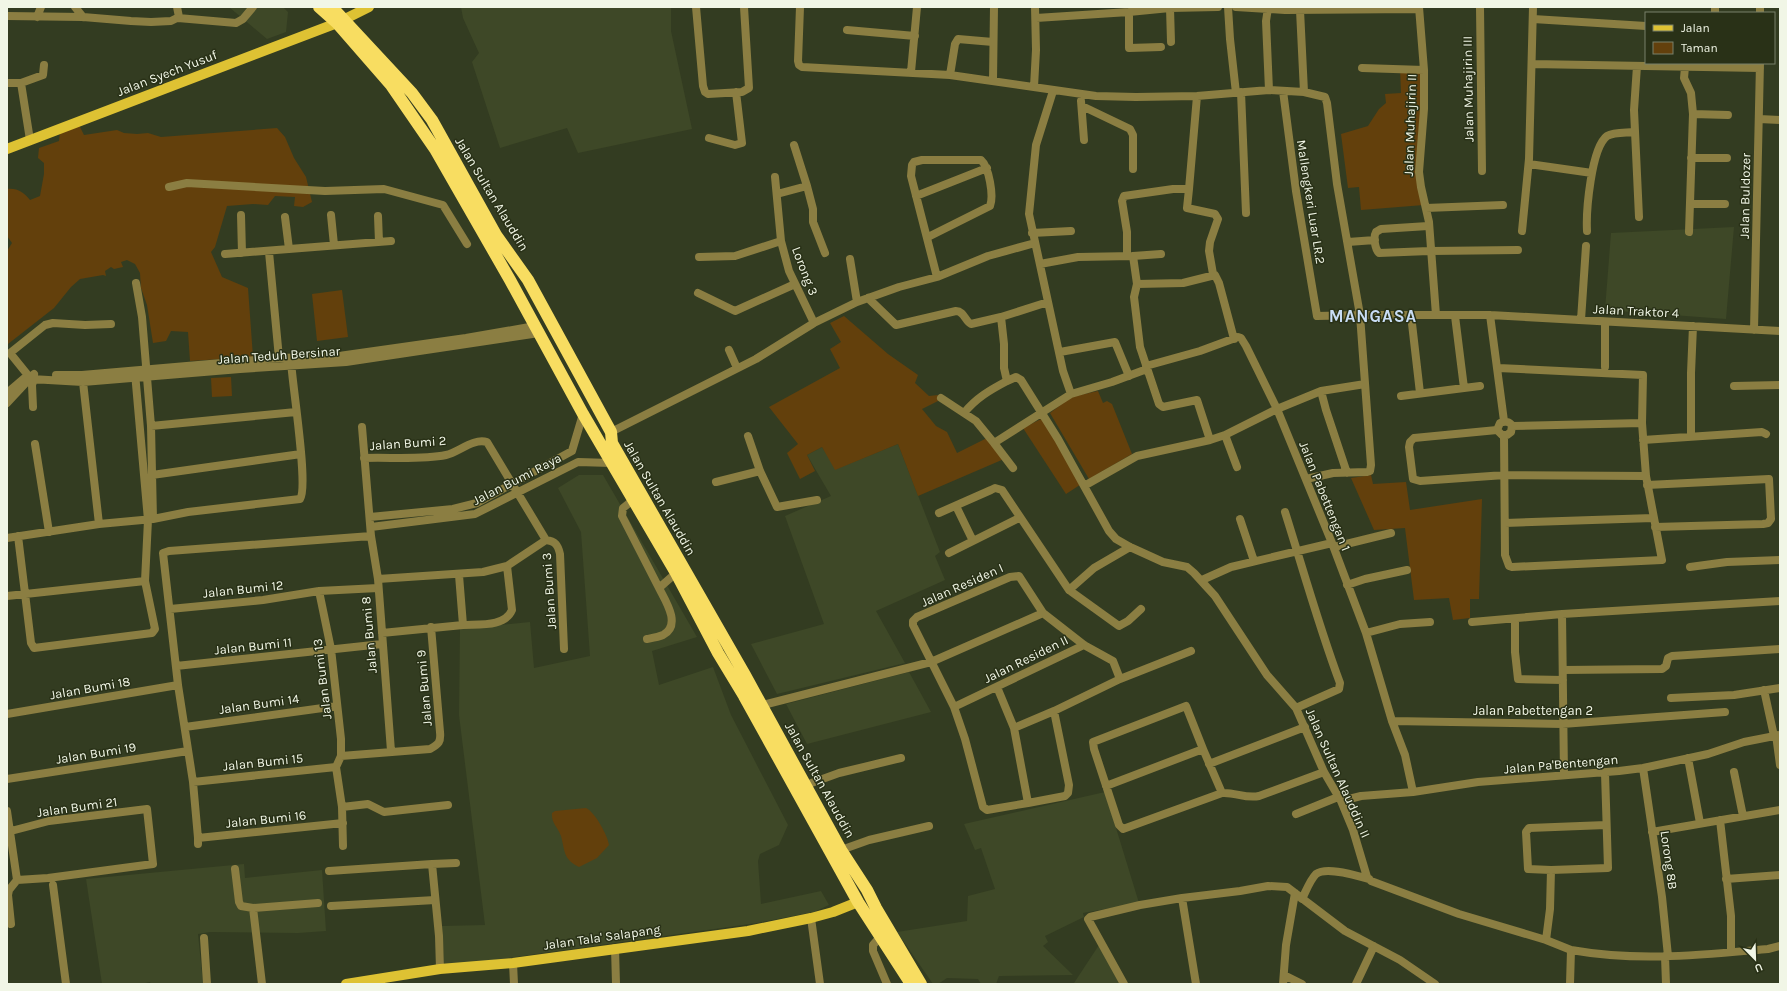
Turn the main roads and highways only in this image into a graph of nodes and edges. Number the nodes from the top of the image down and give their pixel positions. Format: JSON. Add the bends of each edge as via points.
{"nodes":[{"id":1,"x":319,"y":7,"type":"edge"},
{"id":2,"x":332,"y":7,"type":"edge"},
{"id":3,"x":368,"y":7,"type":"edge"},
{"id":4,"x":343,"y":20,"type":"junction"},
{"id":5,"x":7,"y":149,"type":"edge"},
{"id":6,"x":491,"y":237,"type":"junction"},
{"id":7,"x":723,"y":650,"type":"junction"},
{"id":8,"x":858,"y":902,"type":"junction"},
{"id":9,"x":914,"y":981,"type":"edge"},
{"id":10,"x":374,"y":982,"type":"edge"},
{"id":11,"x":346,"y":984,"type":"edge"}],
"edges":[{"from":1,"to":4,"type":"highway","name":"Jalan Sultan Alauddin"},
{"from":2,"to":4,"type":"highway","name":"Jalan Sultan Alauddin"},
{"from":3,"to":4,"type":"main road","name":"Jalan Syech Yusuf"},
{"from":4,"to":5,"type":"main road","name":"Jalan Syech Yusuf"},
{"from":4,"to":6,"type":"highway","name":"Jalan Sultan Alauddin","via":[[435,149]]},
{"from":6,"to":7,"type":"highway","name":"Jalan Sultan Alauddin","via":[[537,330],[583,414]]},
{"from":6,"to":7,"type":"highway","name":"Jalan Sultan Alauddin","via":[[528,280],[611,432],[612,443],[648,502]]},
{"from":7,"to":8,"type":"highway","name":"Jalan Sultan Alauddin","via":[[744,696]]},
{"from":7,"to":9,"type":"highway","name":"Jalan Sultan Alauddin","via":[[768,704],[806,785],[841,850],[867,890]]},
{"from":8,"to":9,"type":"highway","name":"Jalan Sultan Alauddin","via":[[880,937]]},
{"from":8,"to":10,"type":"main road","name":"Jalan Tala' Salapang","via":[[811,918],[748,931],[513,963],[440,969]]},
{"from":10,"to":11,"type":"main road","name":"Jalan Tala' Salapang"}]}
